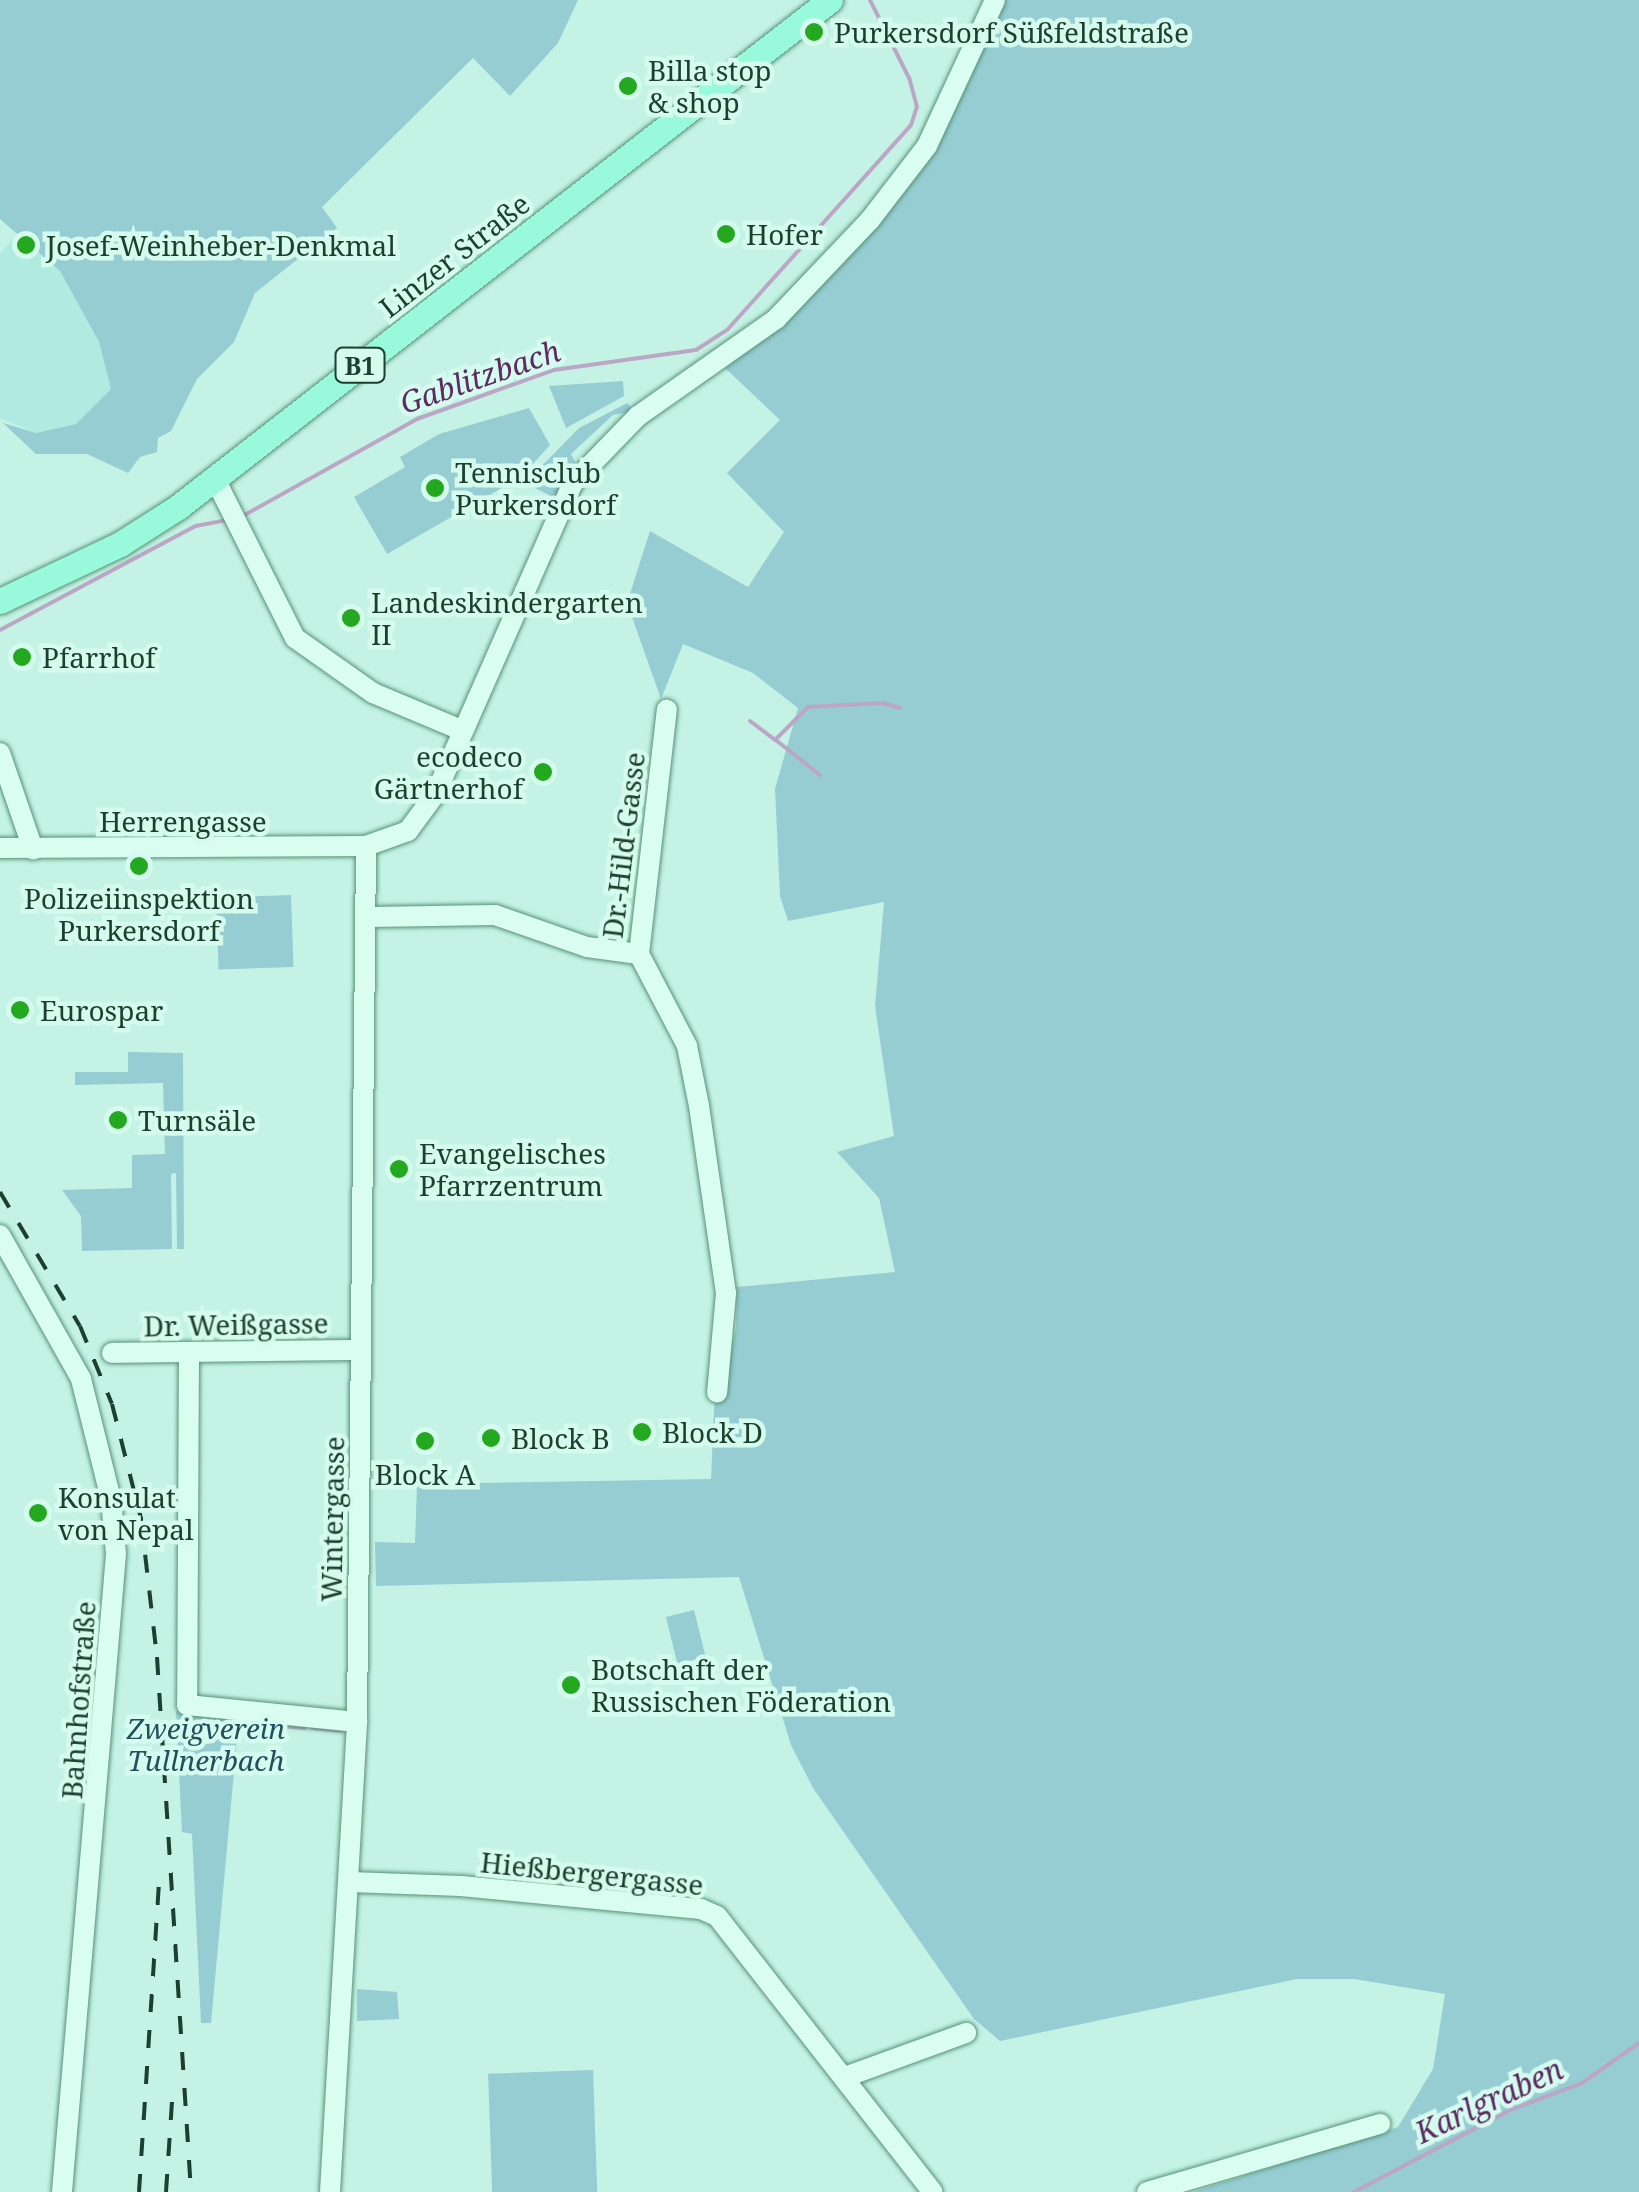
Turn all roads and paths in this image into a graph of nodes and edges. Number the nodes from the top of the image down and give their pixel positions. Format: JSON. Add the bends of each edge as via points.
{"nodes":[{"id":1,"x":830,"y":0,"type":"edge"},
{"id":2,"x":996,"y":0,"type":"edge"},
{"id":3,"x":214,"y":479,"type":"junction"},
{"id":4,"x":0,"y":601,"type":"edge"},
{"id":5,"x":667,"y":710,"type":"dead end"},
{"id":6,"x":461,"y":730,"type":"junction"},
{"id":7,"x":0,"y":753,"type":"edge"},
{"id":8,"x":366,"y":846,"type":"junction"},
{"id":9,"x":0,"y":848,"type":"edge"},
{"id":10,"x":34,"y":849,"type":"junction"},
{"id":11,"x":370,"y":917,"type":"junction"},
{"id":12,"x":638,"y":954,"type":"junction"},
{"id":13,"x":0,"y":1235,"type":"edge"},
{"id":14,"x":361,"y":1350,"type":"junction"},
{"id":15,"x":189,"y":1352,"type":"junction"},
{"id":16,"x":112,"y":1353,"type":"dead end"},
{"id":17,"x":717,"y":1393,"type":"dead end"},
{"id":18,"x":357,"y":1722,"type":"junction"},
{"id":19,"x":350,"y":1882,"type":"junction"},
{"id":20,"x":966,"y":2033,"type":"dead end"},
{"id":21,"x":845,"y":2077,"type":"junction"},
{"id":22,"x":1380,"y":2124,"type":"dead end"},
{"id":23,"x":62,"y":2192,"type":"edge"},
{"id":24,"x":330,"y":2192,"type":"edge"},
{"id":25,"x":933,"y":2192,"type":"edge"},
{"id":26,"x":1148,"y":2192,"type":"edge"}],
"edges":[{"from":1,"to":3,"type":"main road","name":"Linzer Straße","number":"B1"},
{"from":2,"to":6,"type":"street","via":[[927,146],[870,220],[776,319],[638,416],[573,482]]},
{"from":3,"to":4,"type":"main road","name":"Linzer Straße","number":"B1","via":[[120,544]]},
{"from":3,"to":6,"type":"street","via":[[282,622],[316,658],[373,694]]},
{"from":5,"to":12,"type":"street","name":"Dr.-Hild-Gasse"},
{"from":6,"to":8,"type":"street","via":[[436,793],[414,824],[386,843]]},
{"from":7,"to":10,"type":"street"},
{"from":8,"to":10,"type":"street","name":"Herrengasse"},
{"from":8,"to":11,"type":"street","name":"Wintergasse"},
{"from":9,"to":10,"type":"street","name":"Herrengasse"},
{"from":11,"to":12,"type":"street","name":"Dr.-Hild-Gasse","via":[[496,915],[587,947]]},
{"from":11,"to":14,"type":"street","name":"Wintergasse"},
{"from":12,"to":17,"type":"street","via":[[687,1046],[699,1106],[726,1294]]},
{"from":13,"to":23,"type":"street","name":"Bahnhofstraße","via":[[81,1378],[111,1499],[116,1554]]},
{"from":14,"to":15,"type":"street","name":"Dr. Weißgasse"},
{"from":14,"to":18,"type":"street","name":"Wintergasse"},
{"from":15,"to":16,"type":"street","name":"Dr. Weißgasse"},
{"from":15,"to":18,"type":"street","via":[[186,1705]]},
{"from":18,"to":19,"type":"street","name":"Wintergasse"},
{"from":19,"to":21,"type":"street","name":"Hießbergergasse","via":[[701,1908],[717,1916]]},
{"from":19,"to":24,"type":"street","name":"Wintergasse"},
{"from":20,"to":21,"type":"street"},
{"from":21,"to":25,"type":"street","name":"Hießbergergasse"},
{"from":22,"to":26,"type":"street"}]}
